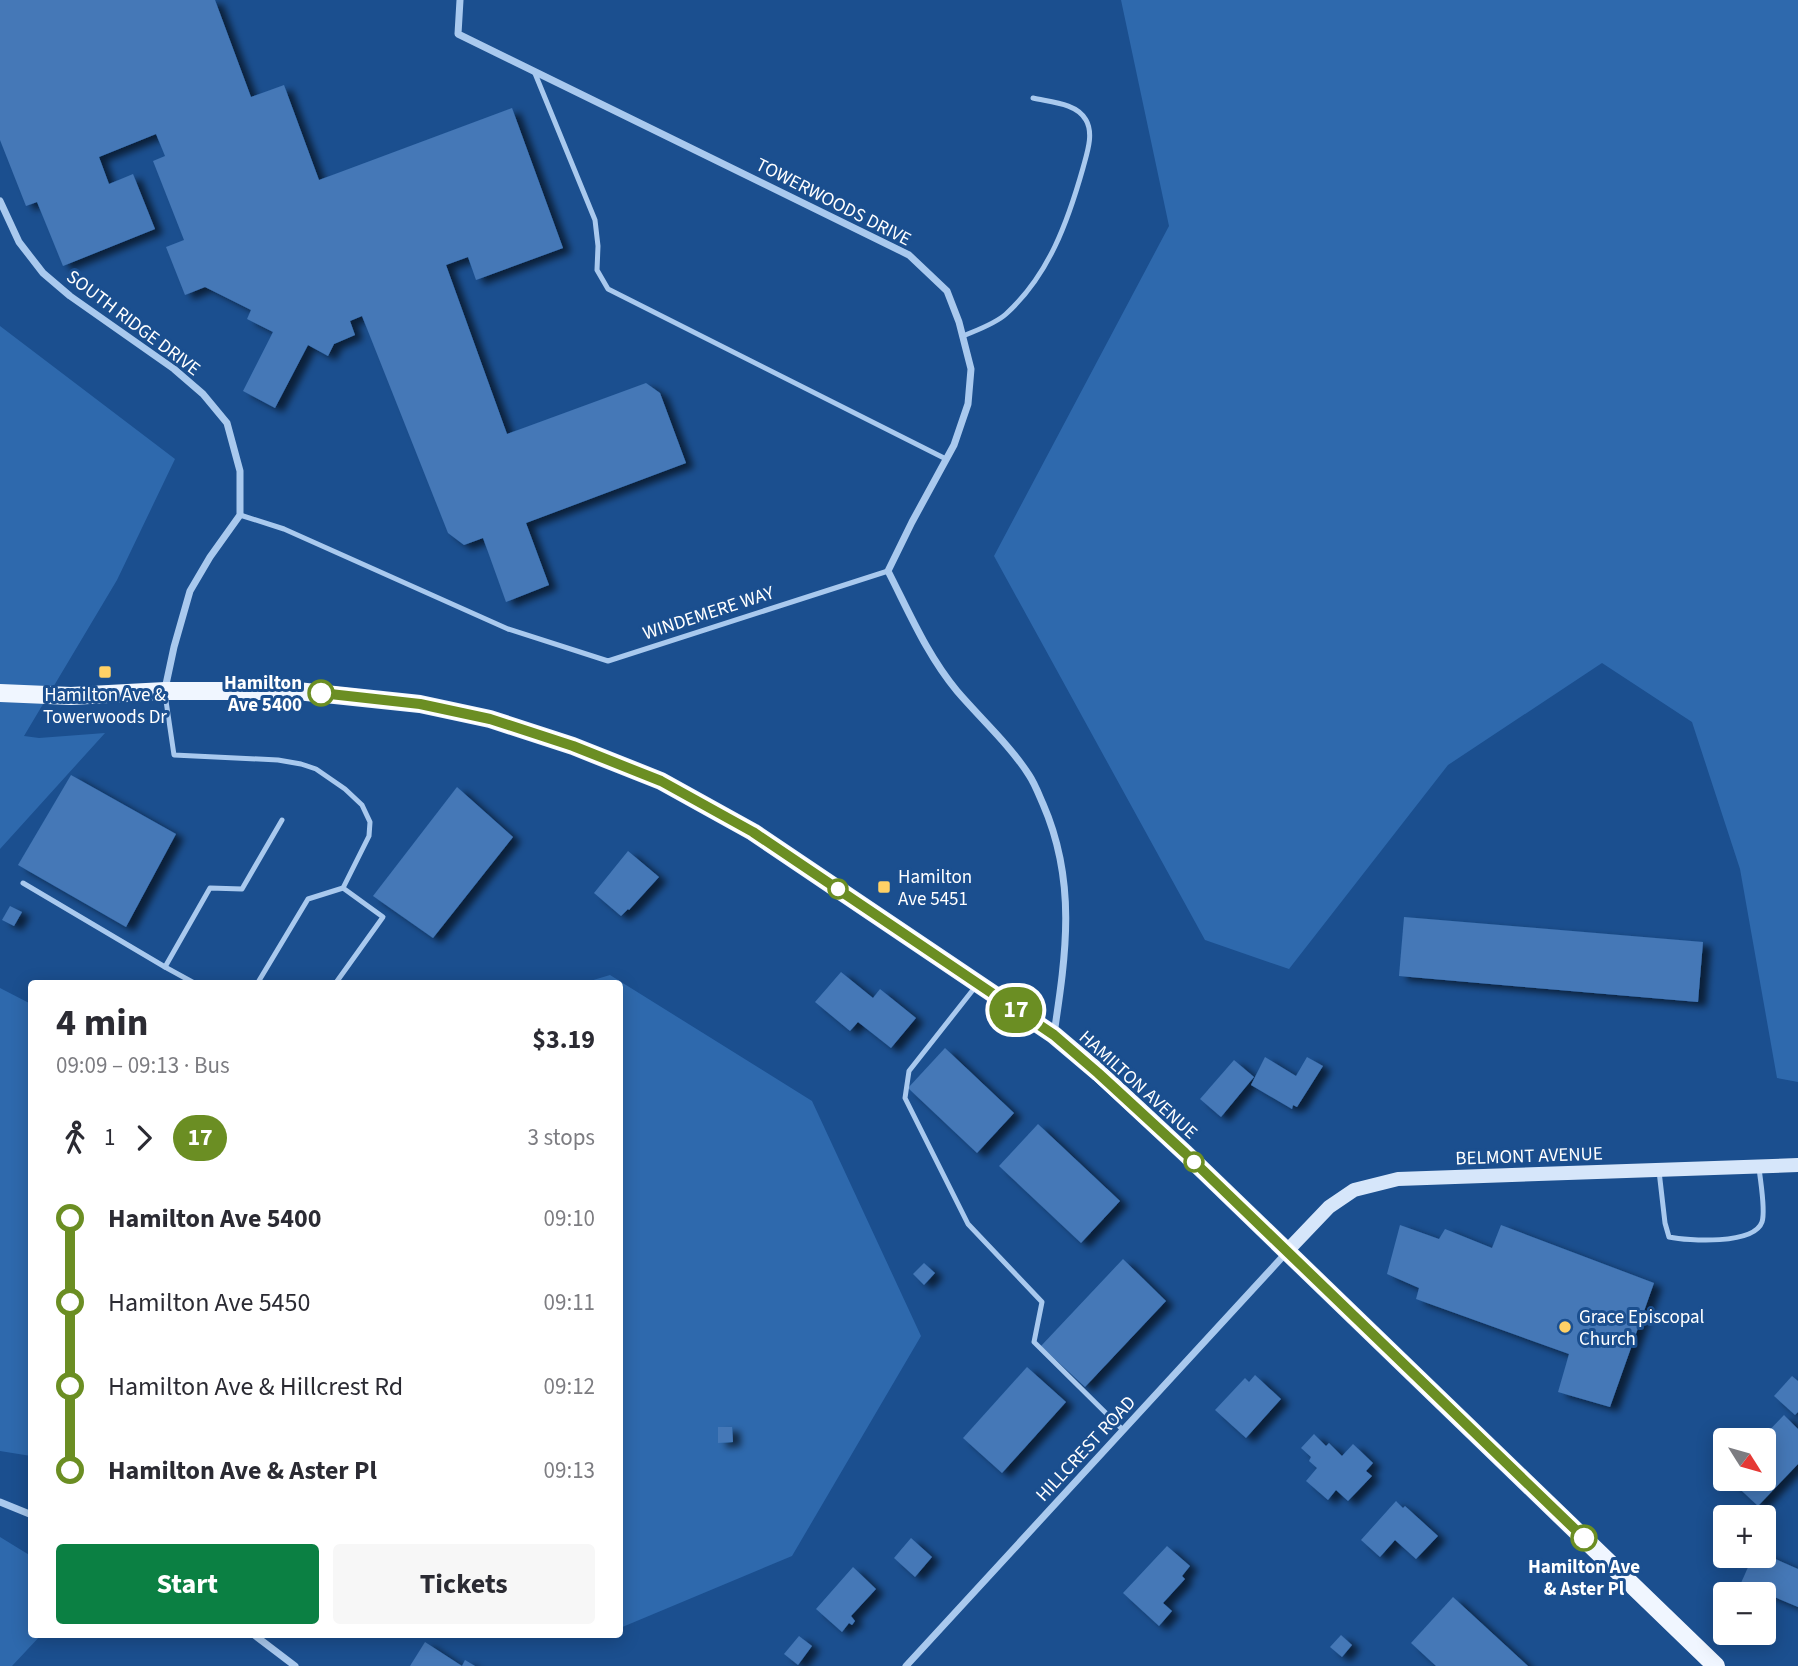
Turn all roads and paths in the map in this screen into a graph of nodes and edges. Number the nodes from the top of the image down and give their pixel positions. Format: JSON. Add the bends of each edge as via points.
{"nodes":[{"id":1,"x":460,"y":0,"type":"edge"},
{"id":2,"x":534,"y":71,"type":"junction"},
{"id":3,"x":1033,"y":98,"type":"dead end"},
{"id":4,"x":0,"y":201,"type":"edge"},
{"id":5,"x":963,"y":336,"type":"junction"},
{"id":6,"x":946,"y":459,"type":"junction"},
{"id":7,"x":240,"y":515,"type":"junction"},
{"id":8,"x":888,"y":571,"type":"junction"},
{"id":9,"x":165,"y":691,"type":"junction"},
{"id":10,"x":0,"y":693,"type":"edge"},
{"id":11,"x":282,"y":820,"type":"dead end"},
{"id":12,"x":23,"y":883,"type":"dead end"},
{"id":13,"x":343,"y":888,"type":"junction"},
{"id":14,"x":165,"y":967,"type":"junction"},
{"id":15,"x":189,"y":980,"type":"edge"},
{"id":16,"x":259,"y":980,"type":"edge"},
{"id":17,"x":338,"y":980,"type":"edge"},
{"id":18,"x":978,"y":984,"type":"junction"},
{"id":19,"x":1054,"y":1035,"type":"junction"},
{"id":20,"x":1798,"y":1165,"type":"edge"},
{"id":21,"x":1759,"y":1167,"type":"junction"},
{"id":22,"x":1659,"y":1170,"type":"junction"},
{"id":23,"x":1287,"y":1251,"type":"junction"},
{"id":24,"x":1123,"y":1430,"type":"junction"},
{"id":25,"x":0,"y":1502,"type":"edge"},
{"id":26,"x":28,"y":1513,"type":"edge"},
{"id":27,"x":258,"y":1638,"type":"edge"},
{"id":28,"x":295,"y":1666,"type":"edge"},
{"id":29,"x":906,"y":1666,"type":"edge"},
{"id":30,"x":1716,"y":1666,"type":"edge"}],
"edges":[{"from":1,"to":2,"type":"street","name":"TOWERWOODS DRIVE","via":[[458,33]]},
{"from":2,"to":5,"type":"street","name":"TOWERWOODS DRIVE","via":[[909,255],[947,291]]},
{"from":2,"to":6,"type":"lane","via":[[595,220],[597,270],[608,289]]},
{"from":3,"to":5,"type":"lane","via":[[1075,109],[1087,121],[1090,141],[1070,213],[1036,280],[1005,315]]},
{"from":4,"to":7,"type":"street","name":"SOUTH RIDGE DRIVE","via":[[19,242],[43,273],[174,369],[227,423],[240,471]]},
{"from":5,"to":6,"type":"street","name":"TOWERWOODS DRIVE","via":[[971,369],[968,404]]},
{"from":6,"to":8,"type":"street","name":"TOWERWOODS DRIVE"},
{"from":7,"to":8,"type":"lane","name":"WINDEMERE WAY","via":[[284,528],[508,629],[607,661]]},
{"from":7,"to":9,"type":"street","via":[[190,591]]},
{"from":8,"to":19,"type":"street","via":[[929,652],[1030,776],[1053,826],[1066,884],[1065,959]]},
{"from":9,"to":10,"type":"main road","name":"HAMILTON AVENUE","via":[[71,696]]},
{"from":9,"to":13,"type":"lane","via":[[174,755],[301,764],[316,769],[362,805],[370,822],[369,836]]},
{"from":9,"to":18,"type":"main road","name":"HAMILTON AVENUE","via":[[297,691],[420,704],[490,719],[573,746],[661,781],[753,832]]},
{"from":11,"to":14,"type":"lane","via":[[242,888],[210,888]]},
{"from":12,"to":14,"type":"lane"},
{"from":13,"to":16,"type":"lane","via":[[308,899]]},
{"from":13,"to":17,"type":"lane","via":[[383,917]]},
{"from":14,"to":15,"type":"lane"},
{"from":18,"to":19,"type":"main road","name":"HAMILTON AVENUE"},
{"from":18,"to":24,"type":"lane","via":[[909,1072],[905,1098],[968,1224],[1042,1302],[1034,1342]]},
{"from":19,"to":23,"type":"main road","name":"HAMILTON AVENUE"},
{"from":20,"to":21,"type":"street","name":"BELMONT AVENUE"},
{"from":21,"to":22,"type":"street","name":"BELMONT AVENUE"},
{"from":21,"to":22,"type":"lane","via":[[1762,1221],[1755,1231],[1737,1238],[1684,1241],[1669,1237]]},
{"from":22,"to":23,"type":"street","name":"BELMONT AVENUE","via":[[1381,1182],[1354,1190],[1329,1207]]},
{"from":23,"to":24,"type":"street","name":"HILLCREST ROAD"},
{"from":23,"to":30,"type":"main road","name":"HAMILTON AVENUE"},
{"from":24,"to":29,"type":"street","name":"HILLCREST ROAD"},
{"from":25,"to":26,"type":"street"},
{"from":27,"to":28,"type":"street"}]}
